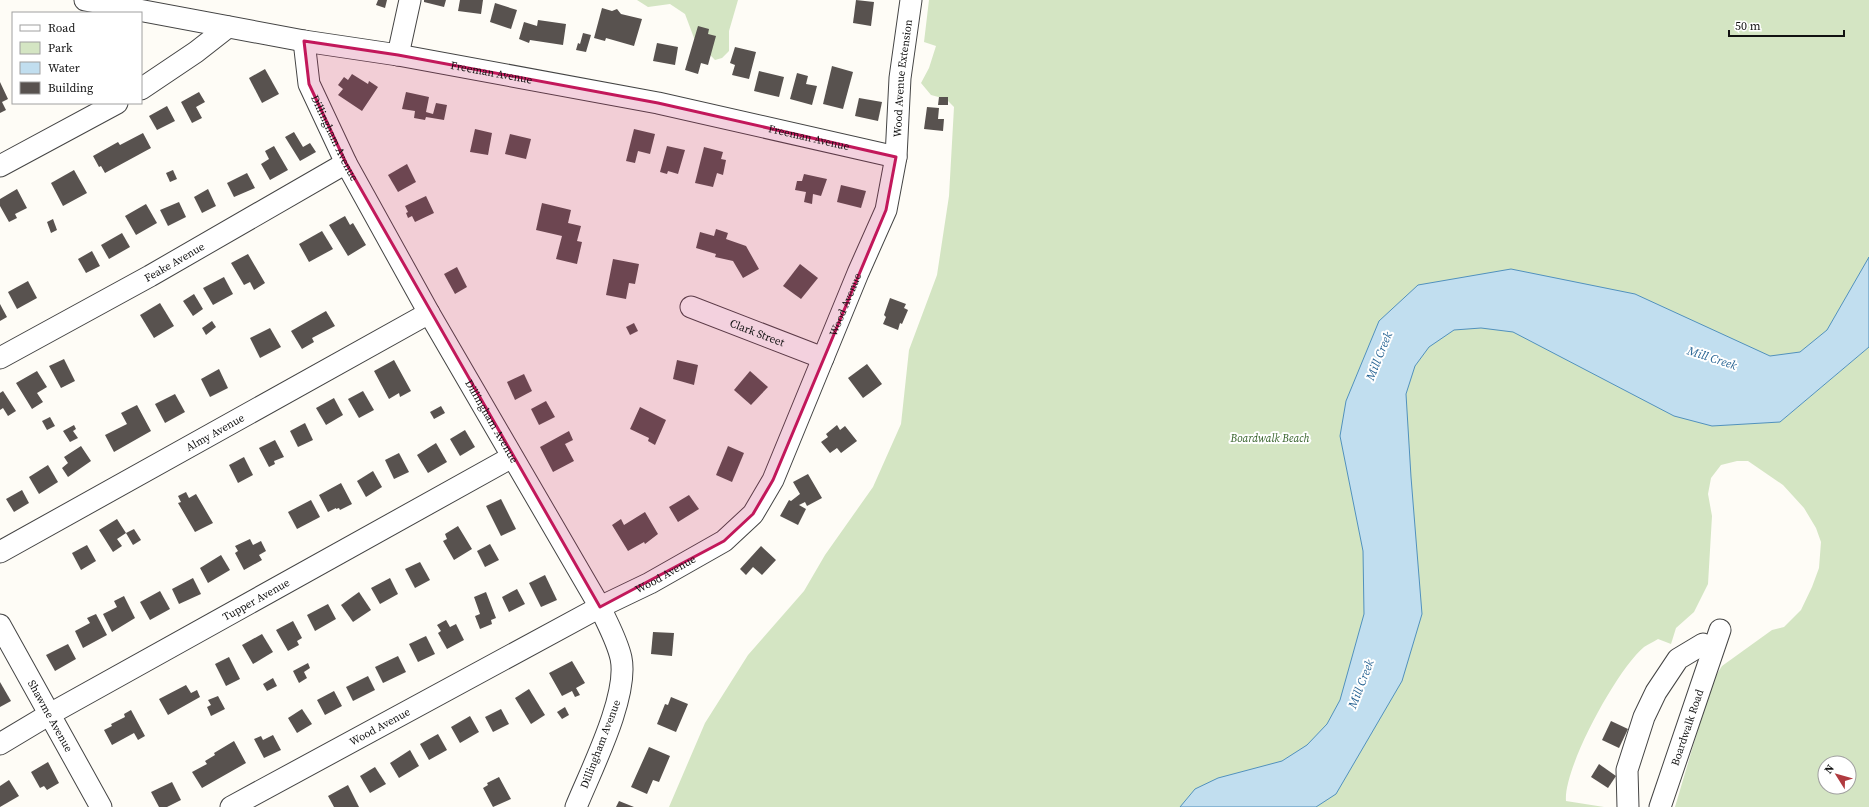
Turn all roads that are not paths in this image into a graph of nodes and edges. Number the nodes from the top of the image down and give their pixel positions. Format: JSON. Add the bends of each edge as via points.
{"nodes":[{"id":1,"x":85,"y":0,"type":"edge"},
{"id":2,"x":410,"y":0,"type":"edge"},
{"id":3,"x":911,"y":0,"type":"edge"},
{"id":4,"x":228,"y":27,"type":"junction"},
{"id":5,"x":304,"y":41,"type":"junction"},
{"id":6,"x":398,"y":54,"type":"junction"},
{"id":7,"x":142,"y":88,"type":"edge"},
{"id":8,"x":115,"y":104,"type":"edge"},
{"id":9,"x":896,"y":157,"type":"junction"},
{"id":10,"x":346,"y":163,"type":"junction"},
{"id":11,"x":0,"y":166,"type":"edge"},
{"id":12,"x":691,"y":307,"type":"dead end"},
{"id":13,"x":429,"y":313,"type":"junction"},
{"id":14,"x":0,"y":358,"type":"edge"},
{"id":15,"x":823,"y":358,"type":"junction"},
{"id":16,"x":512,"y":457,"type":"junction"},
{"id":17,"x":0,"y":552,"type":"edge"},
{"id":18,"x":600,"y":607,"type":"junction"},
{"id":19,"x":0,"y":625,"type":"edge"},
{"id":20,"x":50,"y":714,"type":"junction"},
{"id":21,"x":0,"y":744,"type":"edge"},
{"id":22,"x":101,"y":807,"type":"edge"},
{"id":23,"x":231,"y":807,"type":"edge"},
{"id":24,"x":576,"y":807,"type":"edge"},
{"id":25,"x":1628,"y":807,"type":"edge"},
{"id":26,"x":1660,"y":807,"type":"edge"}],
"edges":[{"from":1,"to":4,"type":"street","name":"Freeman Avenue"},
{"from":2,"to":6,"type":"street"},
{"from":3,"to":9,"type":"street","name":"Wood Avenue Extension","via":[[900,78]]},
{"from":4,"to":5,"type":"street","name":"Freeman Avenue"},
{"from":4,"to":7,"type":"street"},
{"from":5,"to":6,"type":"street","name":"Freeman Avenue"},
{"from":5,"to":10,"type":"street","name":"Dillingham Avenue","via":[[309,84]]},
{"from":6,"to":9,"type":"street","name":"Freeman Avenue","via":[[658,103]]},
{"from":8,"to":11,"type":"street"},
{"from":9,"to":15,"type":"street","name":"Wood Avenue","via":[[886,210]]},
{"from":10,"to":13,"type":"street","name":"Dillingham Avenue"},
{"from":10,"to":14,"type":"street","name":"Feake Avenue","via":[[150,276]]},
{"from":12,"to":15,"type":"street","name":"Clark Street"},
{"from":13,"to":16,"type":"street","name":"Dillingham Avenue"},
{"from":13,"to":17,"type":"street","name":"Almy Avenue"},
{"from":15,"to":18,"type":"street","name":"Wood Avenue","via":[[773,480],[752,514],[724,541]]},
{"from":16,"to":18,"type":"street","name":"Dillingham Avenue"},
{"from":16,"to":20,"type":"street","name":"Tupper Avenue"},
{"from":18,"to":23,"type":"street","name":"Wood Avenue"},
{"from":18,"to":24,"type":"street","name":"Dillingham Avenue","via":[[622,659],[619,699]]},
{"from":19,"to":20,"type":"street","name":"Shawme Avenue"},
{"from":20,"to":21,"type":"street","name":"Tupper Avenue"},
{"from":20,"to":22,"type":"street","name":"Shawme Avenue"},
{"from":25,"to":26,"type":"street","name":"Boardwalk Road","via":[[1628,770],[1644,717],[1656,692],[1678,659],[1716,639]]}]}
